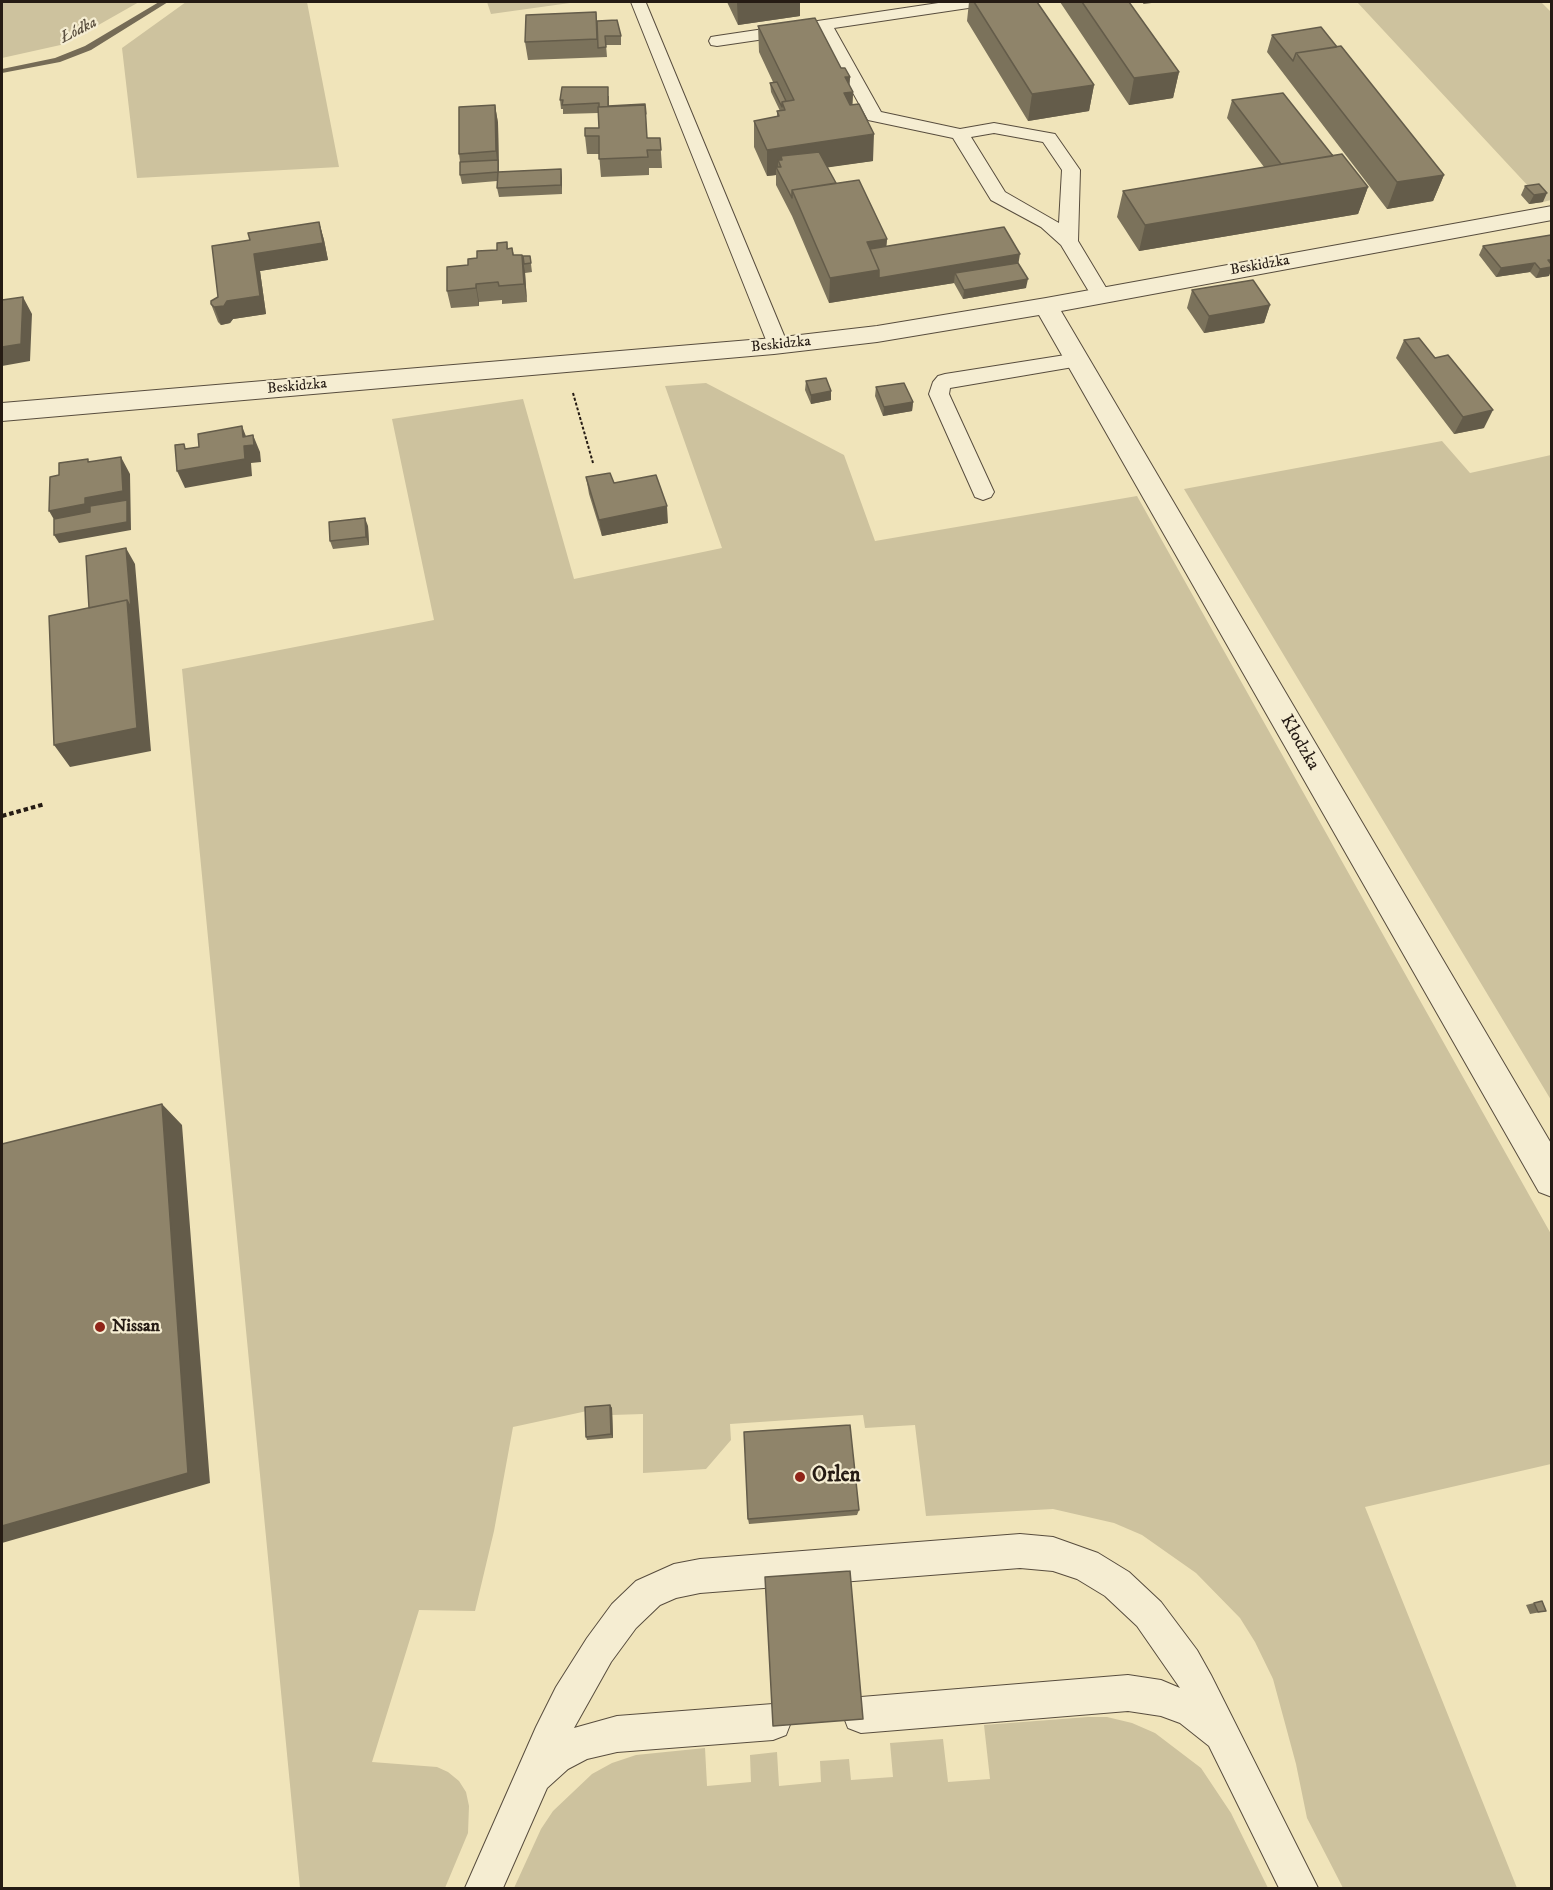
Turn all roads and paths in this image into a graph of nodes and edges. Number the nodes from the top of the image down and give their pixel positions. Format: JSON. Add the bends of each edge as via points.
{"nodes":[{"id":1,"x":975,"y":2,"type":"edge"},
{"id":2,"x":638,"y":3,"type":"edge"},
{"id":3,"x":824,"y":25,"type":"junction"},
{"id":4,"x":717,"y":41,"type":"dead end"},
{"id":5,"x":960,"y":134,"type":"junction"},
{"id":6,"x":1551,"y":213,"type":"edge"},
{"id":7,"x":1068,"y":241,"type":"junction"},
{"id":8,"x":1101,"y":296,"type":"junction"},
{"id":9,"x":1046,"y":306,"type":"junction"},
{"id":10,"x":778,"y":345,"type":"junction"},
{"id":11,"x":1078,"y":360,"type":"junction"},
{"id":12,"x":565,"y":364,"type":"junction"},
{"id":13,"x":2,"y":412,"type":"edge"},
{"id":14,"x":593,"y":463,"type":"dead end"},
{"id":15,"x":983,"y":492,"type":"dead end"},
{"id":16,"x":45,"y":804,"type":"dead end"},
{"id":17,"x":2,"y":816,"type":"edge"},
{"id":18,"x":1551,"y":1180,"type":"edge"},
{"id":19,"x":861,"y":1715,"type":"edge"},
{"id":20,"x":774,"y":1722,"type":"edge"},
{"id":21,"x":1223,"y":1735,"type":"junction"},
{"id":22,"x":531,"y":1780,"type":"junction"},
{"id":23,"x":484,"y":1888,"type":"edge"},
{"id":24,"x":1299,"y":1888,"type":"edge"}],
"edges":[{"from":1,"to":3,"type":"lane"},
{"from":2,"to":10,"type":"lane"},
{"from":3,"to":4,"type":"lane"},
{"from":3,"to":5,"type":"lane","via":[[874,116]]},
{"from":5,"to":7,"type":"lane","via":[[998,196],[1048,223]]},
{"from":5,"to":7,"type":"lane","via":[[994,128],[1049,138],[1071,170]]},
{"from":6,"to":8,"type":"street","name":"Beskidzka"},
{"from":7,"to":8,"type":"lane"},
{"from":8,"to":9,"type":"street","name":"Beskidzka"},
{"from":9,"to":10,"type":"street","name":"Beskidzka","via":[[877,334]]},
{"from":9,"to":11,"type":"street","name":"Kłodzka"},
{"from":10,"to":12,"type":"street","name":"Beskidzka"},
{"from":11,"to":15,"type":"lane","via":[[945,381],[940,387],[939,394]]},
{"from":11,"to":18,"type":"street","name":"Kłodzka"},
{"from":12,"to":13,"type":"street","name":"Beskidzka"},
{"from":12,"to":14,"type":"path"},
{"from":16,"to":17,"type":"path"},
{"from":19,"to":21,"type":"lane","via":[[1128,1693],[1161,1698],[1192,1710]]},
{"from":20,"to":22,"type":"lane","via":[[617,1734],[583,1742],[555,1756]]},
{"from":21,"to":22,"type":"lane","via":[[1185,1662],[1149,1614],[1117,1584],[1086,1565],[1053,1554],[1020,1551],[700,1576],[674,1581],[648,1593],[624,1616],[599,1650],[569,1700]]},
{"from":21,"to":24,"type":"lane"},
{"from":22,"to":23,"type":"lane"}]}
